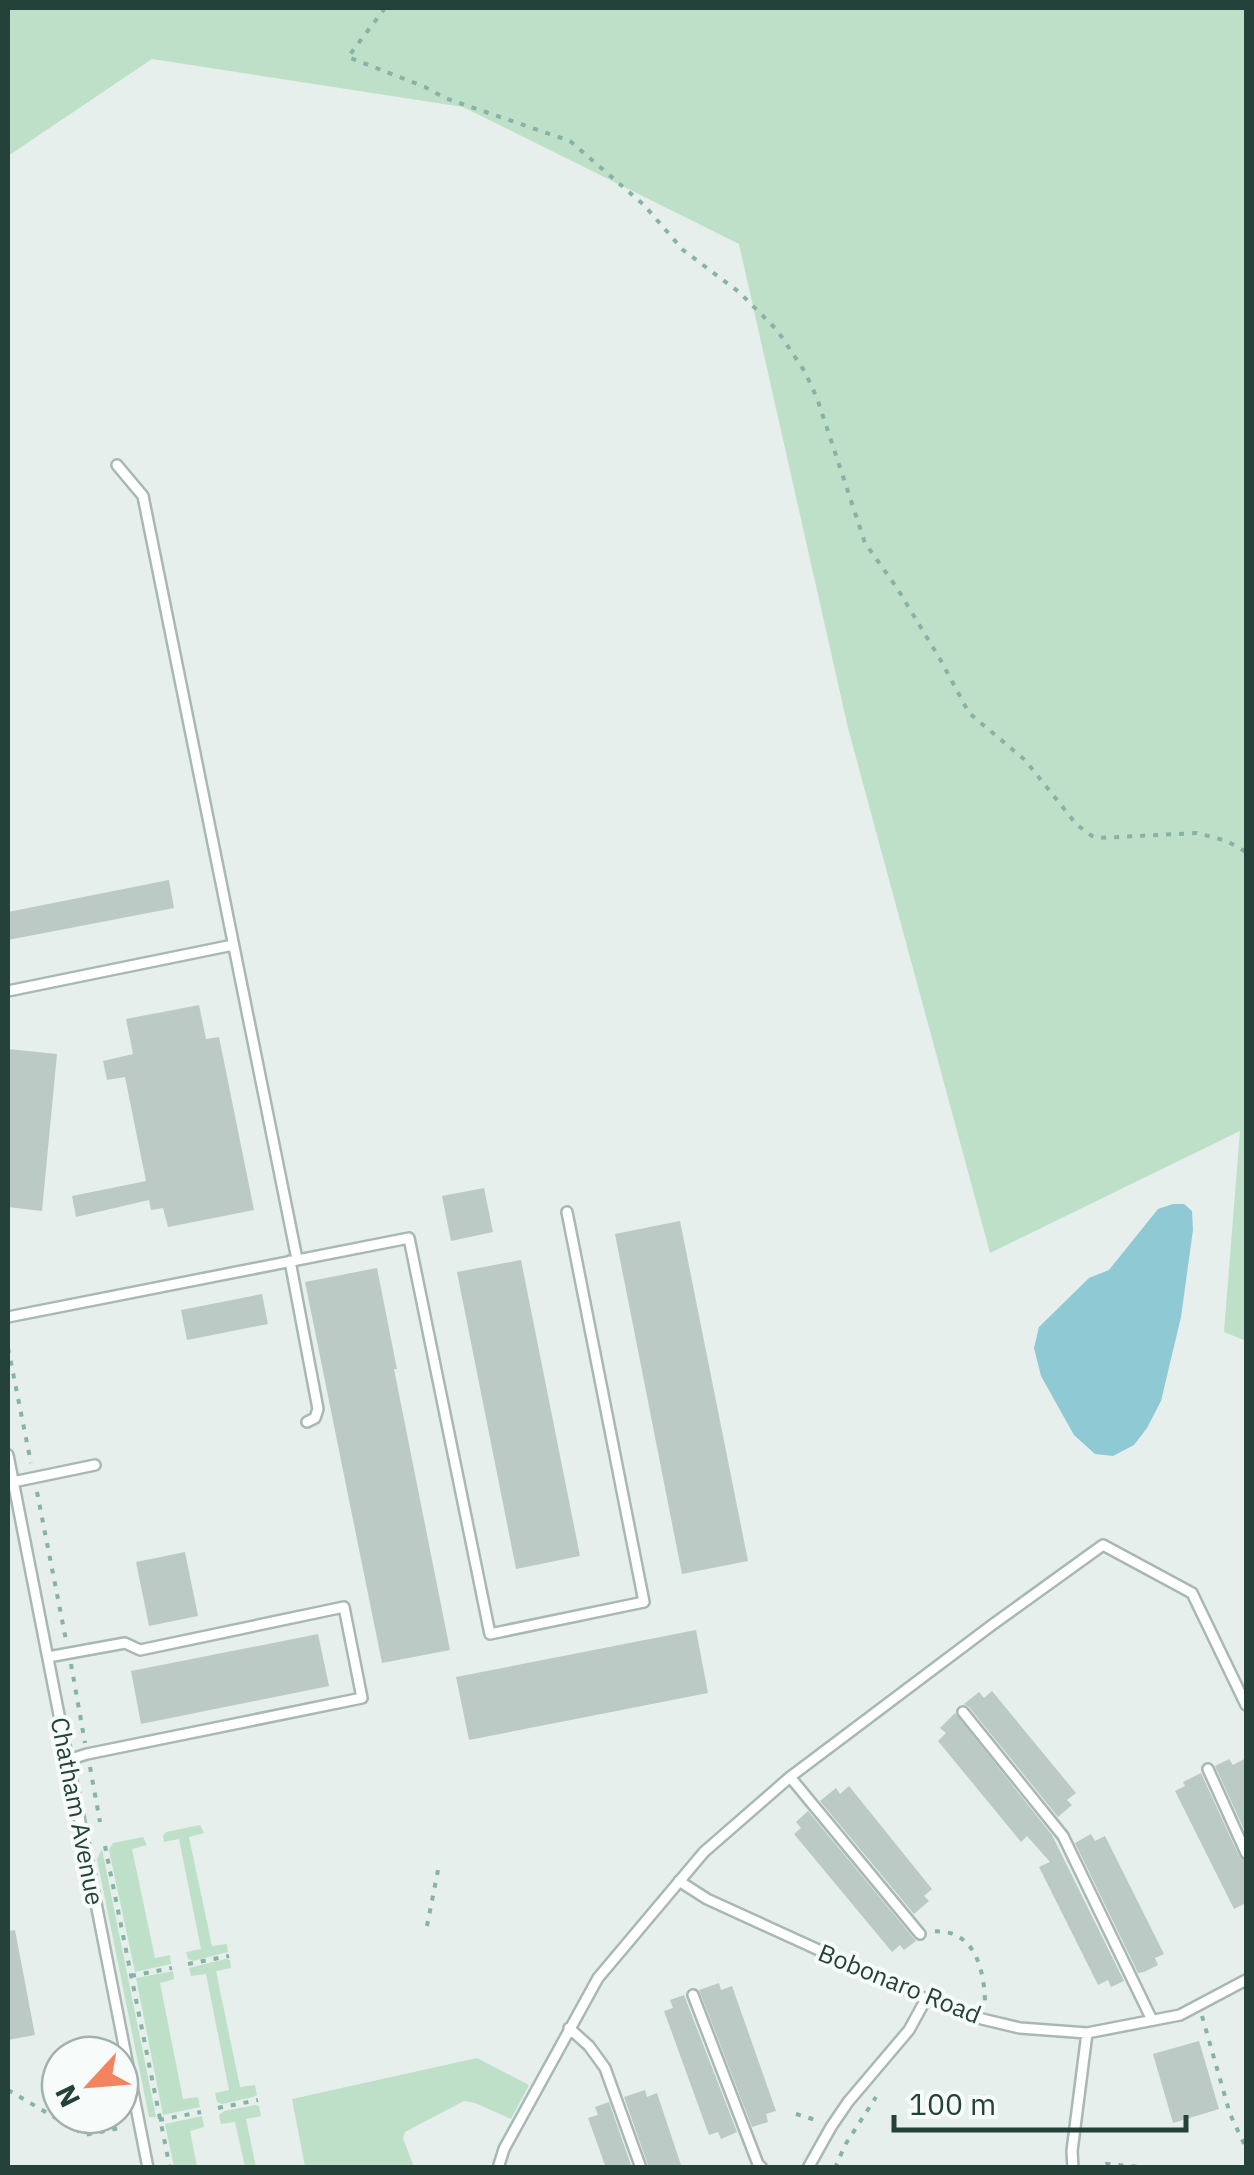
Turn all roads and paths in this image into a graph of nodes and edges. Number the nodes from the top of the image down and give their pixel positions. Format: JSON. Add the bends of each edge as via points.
{"nodes":[{"id":1,"x":385,"y":8,"type":"edge"},
{"id":2,"x":118,"y":464,"type":"dead end"},
{"id":3,"x":1246,"y":852,"type":"edge"},
{"id":4,"x":233,"y":945,"type":"junction"},
{"id":5,"x":8,"y":991,"type":"edge"},
{"id":6,"x":567,"y":1212,"type":"dead end"},
{"id":7,"x":294,"y":1260,"type":"junction"},
{"id":8,"x":8,"y":1317,"type":"edge"},
{"id":9,"x":8,"y":1348,"type":"edge"},
{"id":10,"x":307,"y":1422,"type":"dead end"},
{"id":11,"x":8,"y":1455,"type":"edge"},
{"id":12,"x":95,"y":1465,"type":"dead end"},
{"id":13,"x":34,"y":1478,"type":"junction"},
{"id":14,"x":13,"y":1482,"type":"junction"},
{"id":15,"x":69,"y":1654,"type":"junction"},
{"id":16,"x":48,"y":1657,"type":"junction"},
{"id":17,"x":1246,"y":1706,"type":"edge"},
{"id":18,"x":963,"y":1712,"type":"dead end"},
{"id":19,"x":87,"y":1754,"type":"junction"},
{"id":20,"x":68,"y":1760,"type":"junction"},
{"id":21,"x":1208,"y":1769,"type":"dead end"},
{"id":22,"x":790,"y":1777,"type":"junction"},
{"id":23,"x":100,"y":1822,"type":"dead end"},
{"id":24,"x":105,"y":1846,"type":"dead end"},
{"id":25,"x":1246,"y":1853,"type":"edge"},
{"id":26,"x":438,"y":1865,"type":"dead end"},
{"id":27,"x":679,"y":1880,"type":"junction"},
{"id":28,"x":427,"y":1926,"type":"dead end"},
{"id":29,"x":920,"y":1934,"type":"dead end"},
{"id":30,"x":229,"y":1956,"type":"dead end"},
{"id":31,"x":188,"y":1964,"type":"dead end"},
{"id":32,"x":172,"y":1968,"type":"dead end"},
{"id":33,"x":132,"y":1976,"type":"junction"},
{"id":34,"x":1246,"y":1980,"type":"edge"},
{"id":35,"x":693,"y":1995,"type":"dead end"},
{"id":36,"x":926,"y":1999,"type":"junction"},
{"id":37,"x":1198,"y":2006,"type":"junction"},
{"id":38,"x":1152,"y":2020,"type":"junction"},
{"id":39,"x":569,"y":2028,"type":"junction"},
{"id":40,"x":1088,"y":2033,"type":"junction"},
{"id":41,"x":122,"y":2035,"type":"edge"},
{"id":42,"x":8,"y":2090,"type":"edge"},
{"id":43,"x":876,"y":2097,"type":"dead end"},
{"id":44,"x":258,"y":2100,"type":"dead end"},
{"id":45,"x":218,"y":2108,"type":"dead end"},
{"id":46,"x":40,"y":2109,"type":"edge"},
{"id":47,"x":201,"y":2112,"type":"dead end"},
{"id":48,"x":160,"y":2120,"type":"junction"},
{"id":49,"x":140,"y":2124,"type":"joint"},
{"id":50,"x":1246,"y":2148,"type":"edge"},
{"id":51,"x":148,"y":2168,"type":"edge"},
{"id":52,"x":170,"y":2168,"type":"edge"},
{"id":53,"x":498,"y":2168,"type":"edge"},
{"id":54,"x":640,"y":2168,"type":"edge"},
{"id":55,"x":762,"y":2168,"type":"edge"},
{"id":56,"x":808,"y":2168,"type":"edge"},
{"id":57,"x":835,"y":2168,"type":"edge"},
{"id":58,"x":1073,"y":2168,"type":"edge"},
{"id":59,"x":1093,"y":2168,"type":"edge"},
{"id":60,"x":1152,"y":2168,"type":"edge"}],
"edges":[{"from":1,"to":3,"type":"path","via":[[348,57],[570,141],[777,330],[817,398],[865,543],[969,713],[1025,760],[1077,825],[1098,838],[1196,833]]},
{"from":2,"to":4,"type":"lane","via":[[143,496]]},
{"from":4,"to":5,"type":"lane"},
{"from":4,"to":7,"type":"lane"},
{"from":6,"to":7,"type":"lane","via":[[644,1602],[490,1634],[408,1238]]},
{"from":7,"to":8,"type":"lane"},
{"from":7,"to":10,"type":"lane","via":[[318,1409]]},
{"from":9,"to":13,"type":"path"},
{"from":11,"to":14,"type":"lane","name":"Chatham Avenue"},
{"from":12,"to":13,"type":"lane"},
{"from":13,"to":14,"type":"lane"},
{"from":13,"to":15,"type":"path"},
{"from":14,"to":16,"type":"lane","name":"Chatham Avenue"},
{"from":15,"to":16,"type":"lane"},
{"from":15,"to":19,"type":"path"},
{"from":15,"to":19,"type":"lane","via":[[125,1643],[140,1650],[344,1606],[362,1698]]},
{"from":16,"to":20,"type":"lane","name":"Chatham Avenue"},
{"from":17,"to":22,"type":"lane","via":[[1192,1593],[1103,1546]]},
{"from":18,"to":38,"type":"lane","via":[[1063,1836]]},
{"from":19,"to":20,"type":"lane"},
{"from":19,"to":23,"type":"path"},
{"from":20,"to":41,"type":"lane","name":"Chatham Avenue"},
{"from":21,"to":25,"type":"lane"},
{"from":22,"to":27,"type":"lane"},
{"from":22,"to":29,"type":"lane"},
{"from":24,"to":33,"type":"path"},
{"from":26,"to":28,"type":"path"},
{"from":27,"to":36,"type":"lane","name":"Bobonaro Road"},
{"from":27,"to":39,"type":"lane","via":[[598,1978]]},
{"from":30,"to":31,"type":"path"},
{"from":32,"to":33,"type":"path"},
{"from":33,"to":48,"type":"path"},
{"from":34,"to":37,"type":"lane","name":"Bobonaro Road"},
{"from":35,"to":55,"type":"lane"},
{"from":36,"to":40,"type":"lane","name":"Bobonaro Road","via":[[1020,2028]]},
{"from":36,"to":56,"type":"lane","via":[[909,2030],[830,2126]]},
{"from":37,"to":38,"type":"lane","name":"Bobonaro Road"},
{"from":37,"to":50,"type":"path"},
{"from":38,"to":40,"type":"lane","name":"Bobonaro Road"},
{"from":39,"to":53,"type":"lane"},
{"from":39,"to":54,"type":"lane","via":[[606,2068]]},
{"from":40,"to":58,"type":"lane"},
{"from":42,"to":46,"type":"path"},
{"from":43,"to":57,"type":"path"},
{"from":44,"to":45,"type":"path"},
{"from":47,"to":48,"type":"path"},
{"from":48,"to":49,"type":"path"},
{"from":48,"to":52,"type":"path"},
{"from":49,"to":51,"type":"lane","name":"Chatham Avenue"},
{"from":59,"to":60,"type":"path"}]}
